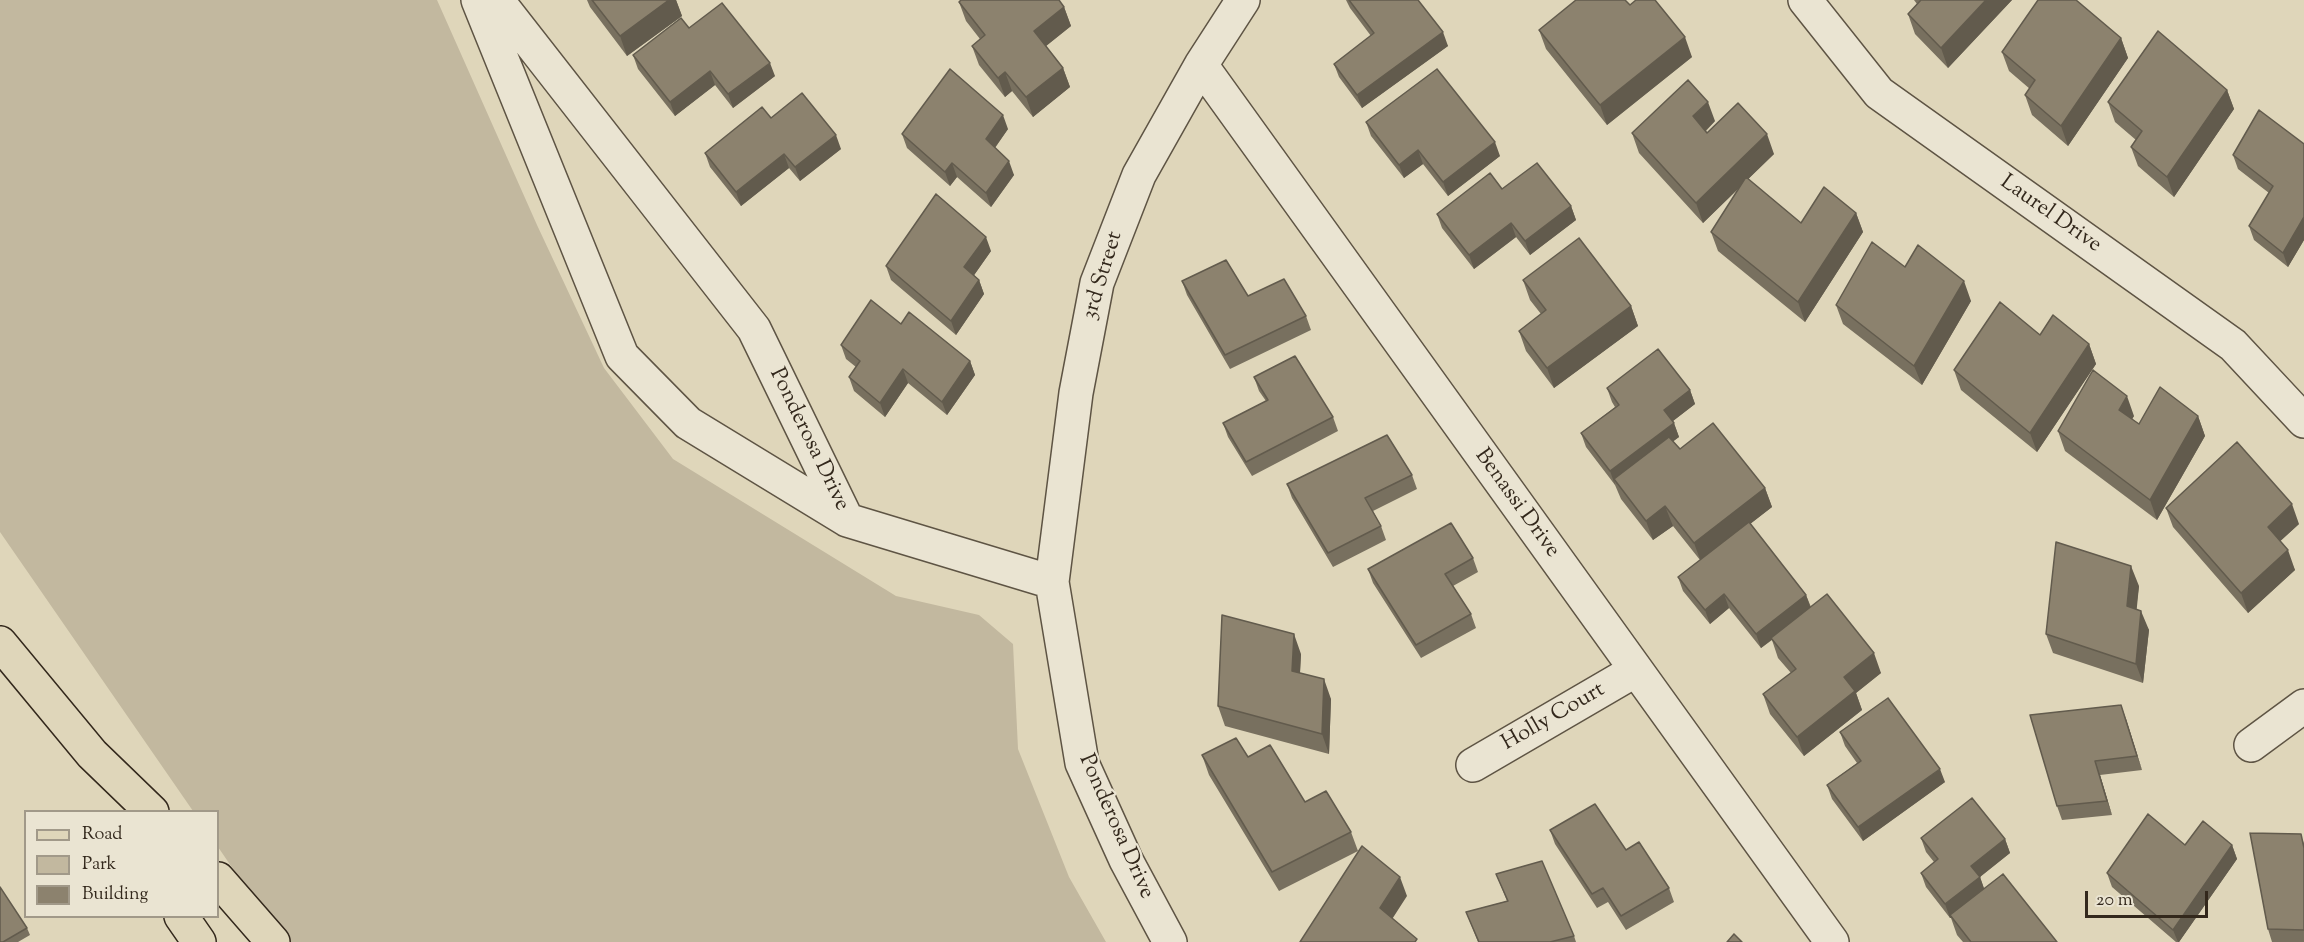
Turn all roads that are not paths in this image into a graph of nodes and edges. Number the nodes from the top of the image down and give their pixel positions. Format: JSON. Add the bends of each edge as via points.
{"nodes":[{"id":1,"x":478,"y":0,"type":"edge"},
{"id":2,"x":497,"y":0,"type":"edge"},
{"id":3,"x":1243,"y":0,"type":"edge"},
{"id":4,"x":1805,"y":0,"type":"edge"},
{"id":5,"x":1201,"y":65,"type":"junction"},
{"id":6,"x":2304,"y":421,"type":"edge"},
{"id":7,"x":847,"y":520,"type":"junction"},
{"id":8,"x":1052,"y":582,"type":"junction"},
{"id":9,"x":0,"y":643,"type":"edge"},
{"id":10,"x":1636,"y":670,"type":"junction"},
{"id":11,"x":2304,"y":706,"type":"edge"},
{"id":12,"x":2251,"y":745,"type":"dead end"},
{"id":13,"x":92,"y":754,"type":"junction"},
{"id":14,"x":1473,"y":765,"type":"dead end"},
{"id":15,"x":118,"y":810,"type":"edge"},
{"id":16,"x":150,"y":810,"type":"edge"},
{"id":17,"x":219,"y":880,"type":"edge"},
{"id":18,"x":182,"y":918,"type":"edge"},
{"id":19,"x":199,"y":942,"type":"edge"},
{"id":20,"x":273,"y":942,"type":"edge"},
{"id":21,"x":1170,"y":942,"type":"edge"},
{"id":22,"x":1832,"y":942,"type":"edge"}],
"edges":[{"from":1,"to":7,"type":"street","via":[[622,356],[688,423]]},
{"from":2,"to":7,"type":"street","name":"Ponderosa Drive","via":[[754,329]]},
{"from":3,"to":5,"type":"street","name":"3rd Street"},
{"from":4,"to":6,"type":"street","name":"Laurel Drive","via":[[1879,93],[2233,345]]},
{"from":5,"to":8,"type":"street","name":"3rd Street","via":[[1139,175],[1097,283],[1076,393]]},
{"from":5,"to":10,"type":"street","name":"Benassi Drive"},
{"from":7,"to":8,"type":"street","name":"Ponderosa Drive"},
{"from":8,"to":21,"type":"street","name":"Ponderosa Drive","via":[[1082,763],[1126,860]]},
{"from":9,"to":13,"type":"main road"},
{"from":10,"to":14,"type":"street","name":"Holly Court"},
{"from":10,"to":22,"type":"street","name":"Benassi Drive"},
{"from":11,"to":12,"type":"street"},
{"from":13,"to":15,"type":"main road"},
{"from":13,"to":16,"type":"main road"},
{"from":17,"to":20,"type":"main road"},
{"from":18,"to":19,"type":"main road"}]}
